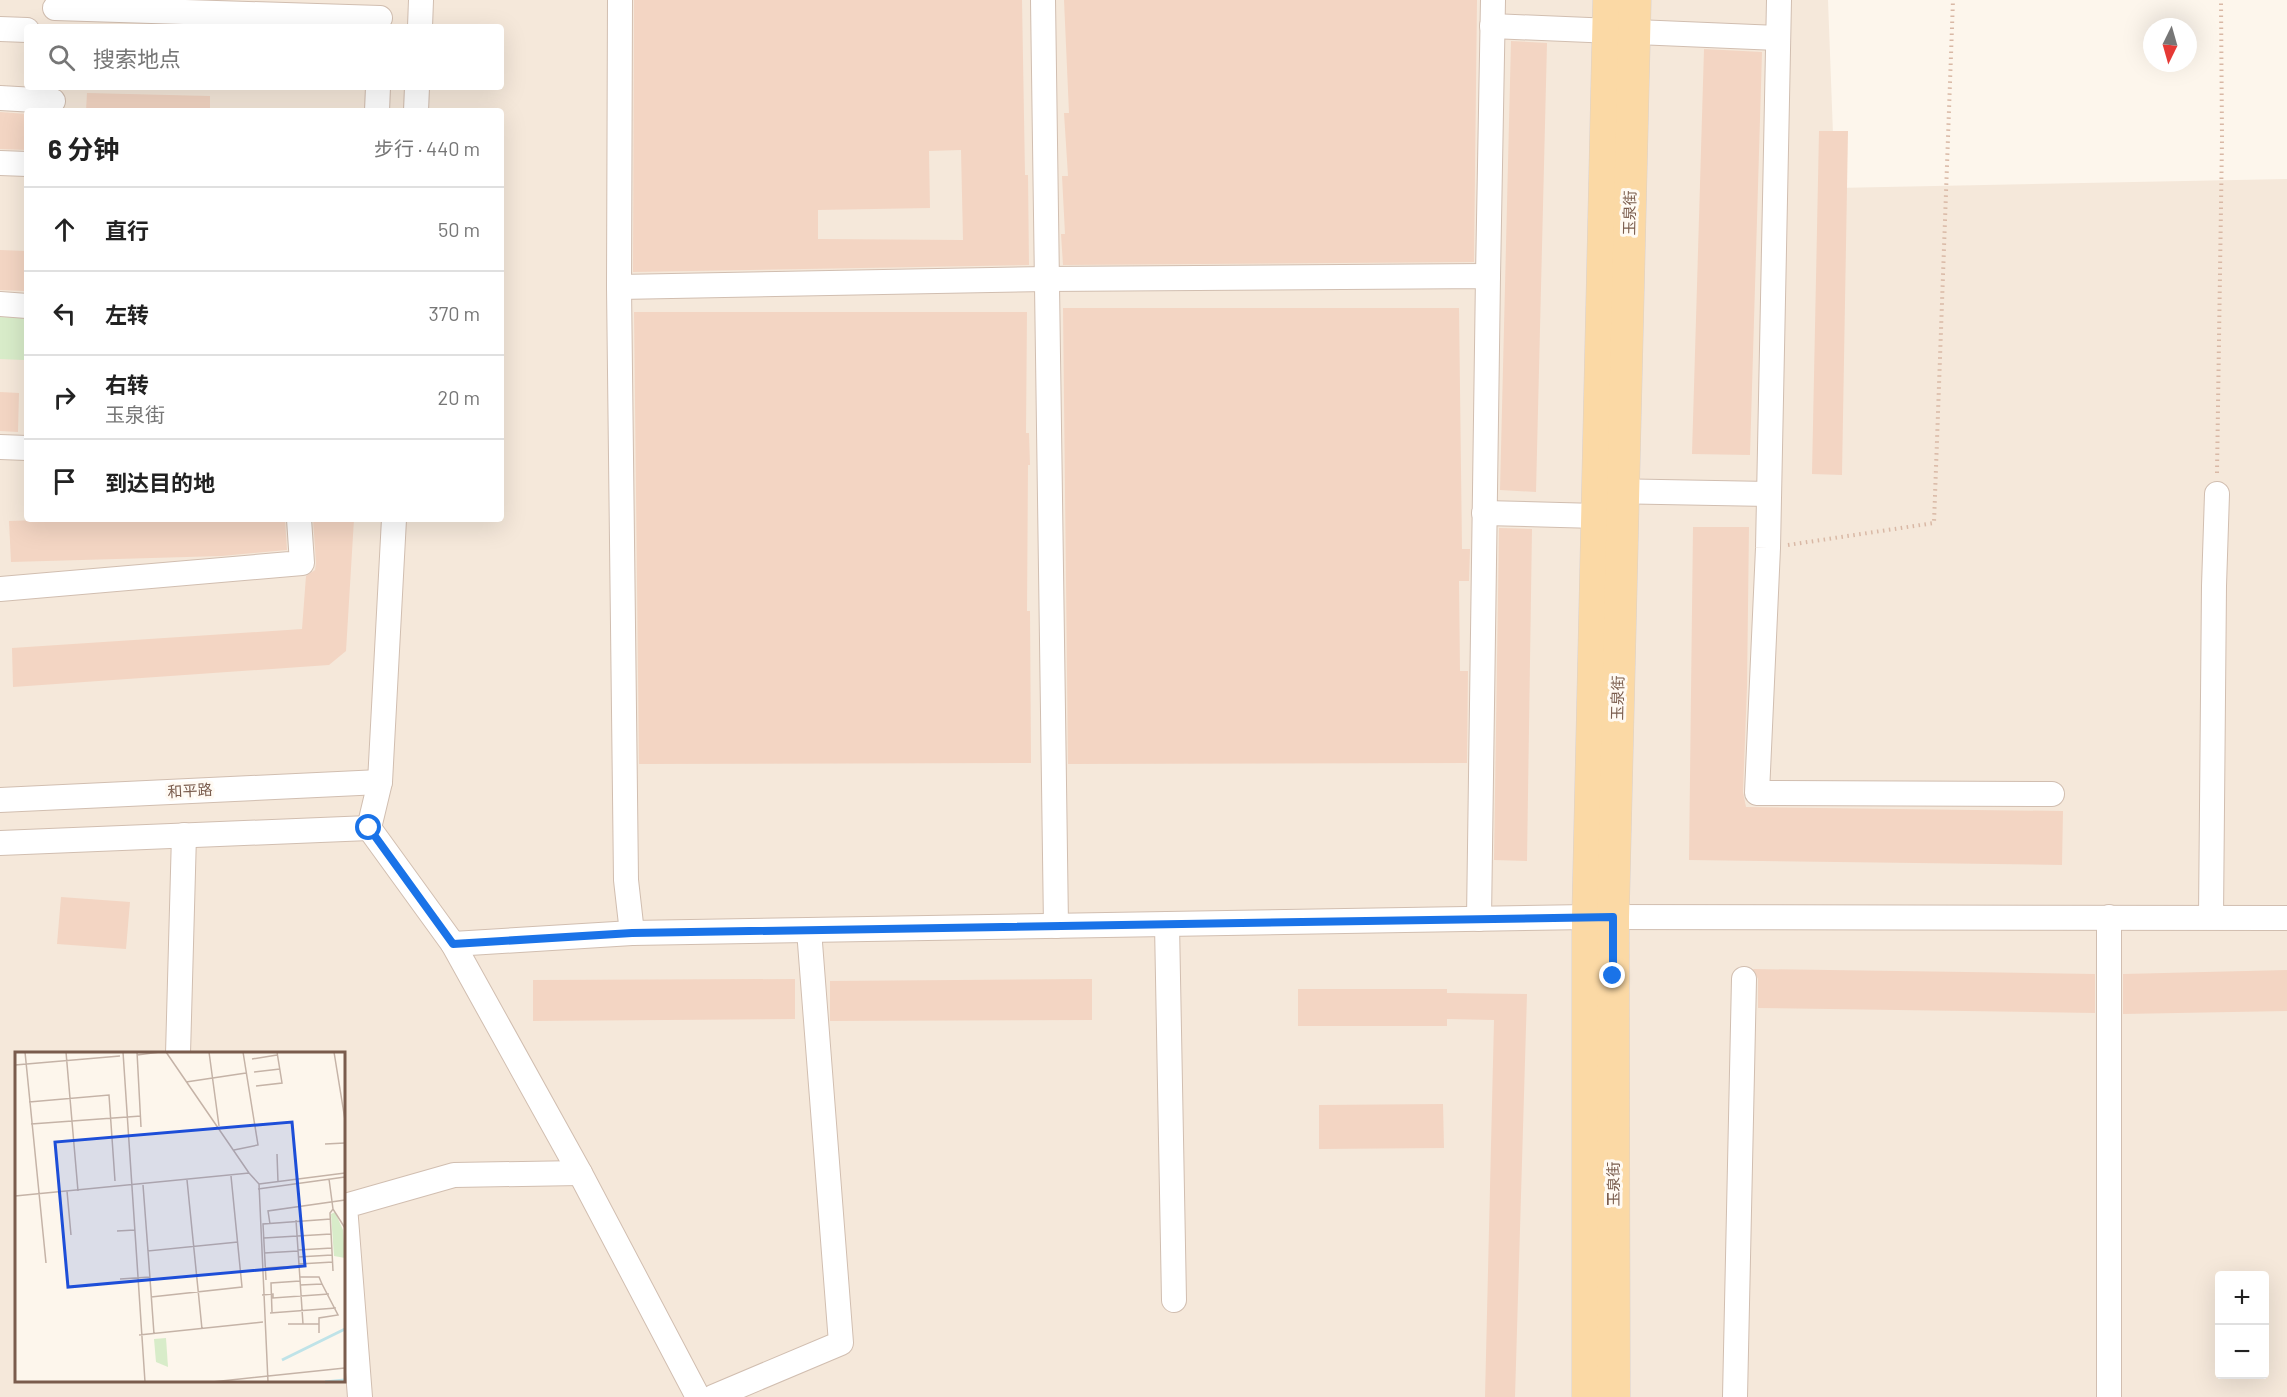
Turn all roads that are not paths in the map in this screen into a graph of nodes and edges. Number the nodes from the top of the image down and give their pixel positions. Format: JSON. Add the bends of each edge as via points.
{"nodes":[{"id":1,"x":421,"y":0,"type":"edge"},
{"id":2,"x":620,"y":0,"type":"edge"},
{"id":3,"x":1043,"y":0,"type":"edge"},
{"id":4,"x":1493,"y":0,"type":"edge"},
{"id":5,"x":1635,"y":0,"type":"edge"},
{"id":6,"x":1779,"y":0,"type":"edge"},
{"id":7,"x":55,"y":12,"type":"edge"},
{"id":8,"x":380,"y":15,"type":"edge"},
{"id":9,"x":1617,"y":21,"type":"edge"},
{"id":10,"x":420,"y":24,"type":"edge"},
{"id":11,"x":1492,"y":26,"type":"junction"},
{"id":12,"x":0,"y":29,"type":"edge"},
{"id":13,"x":24,"y":30,"type":"edge"},
{"id":14,"x":1778,"y":38,"type":"junction"},
{"id":15,"x":378,"y":90,"type":"edge"},
{"id":16,"x":417,"y":90,"type":"edge"},
{"id":17,"x":0,"y":98,"type":"edge"},
{"id":18,"x":53,"y":100,"type":"edge"},
{"id":19,"x":377,"y":108,"type":"edge"},
{"id":20,"x":416,"y":108,"type":"edge"},
{"id":21,"x":0,"y":163,"type":"edge"},
{"id":22,"x":24,"y":164,"type":"edge"},
{"id":23,"x":1488,"y":276,"type":"junction"},
{"id":24,"x":1047,"y":279,"type":"junction"},
{"id":25,"x":619,"y":287,"type":"junction"},
{"id":26,"x":0,"y":304,"type":"edge"},
{"id":27,"x":24,"y":306,"type":"edge"},
{"id":28,"x":0,"y":447,"type":"edge"},
{"id":29,"x":24,"y":448,"type":"edge"},
{"id":30,"x":1769,"y":494,"type":"junction"},
{"id":31,"x":2217,"y":495,"type":"road end"},
{"id":32,"x":1606,"y":499,"type":"junction"},
{"id":33,"x":1484,"y":513,"type":"junction"},
{"id":34,"x":299,"y":522,"type":"edge"},
{"id":35,"x":394,"y":522,"type":"edge"},
{"id":36,"x":0,"y":589,"type":"edge"},
{"id":37,"x":380,"y":782,"type":"junction"},
{"id":38,"x":2052,"y":794,"type":"dead end"},
{"id":39,"x":0,"y":800,"type":"edge"},
{"id":40,"x":369,"y":828,"type":"junction"},
{"id":41,"x":184,"y":835,"type":"junction"},
{"id":42,"x":0,"y":843,"type":"edge"},
{"id":43,"x":1600,"y":917,"type":"junction"},
{"id":44,"x":2109,"y":917,"type":"junction"},
{"id":45,"x":2211,"y":918,"type":"junction"},
{"id":46,"x":2287,"y":918,"type":"edge"},
{"id":47,"x":1479,"y":919,"type":"junction"},
{"id":48,"x":1167,"y":924,"type":"junction"},
{"id":49,"x":1056,"y":926,"type":"junction"},
{"id":50,"x":809,"y":930,"type":"junction"},
{"id":51,"x":632,"y":933,"type":"junction"},
{"id":52,"x":453,"y":944,"type":"junction"},
{"id":53,"x":1743,"y":979,"type":"dead end"},
{"id":54,"x":178,"y":1052,"type":"edge"},
{"id":55,"x":580,"y":1173,"type":"junction"},
{"id":56,"x":1174,"y":1300,"type":"dead end"},
{"id":57,"x":360,"y":1397,"type":"edge"},
{"id":58,"x":698,"y":1397,"type":"edge"},
{"id":59,"x":713,"y":1397,"type":"edge"},
{"id":60,"x":1588,"y":1397,"type":"edge"},
{"id":61,"x":1614,"y":1397,"type":"edge"},
{"id":62,"x":1735,"y":1397,"type":"edge"},
{"id":63,"x":2109,"y":1397,"type":"edge"}],
"edges":[{"from":1,"to":10,"type":"street"},
{"from":2,"to":25,"type":"street"},
{"from":3,"to":24,"type":"street"},
{"from":4,"to":11,"type":"street"},
{"from":5,"to":9,"type":"main road","name":"玉泉街"},
{"from":6,"to":14,"type":"street"},
{"from":7,"to":8,"type":"street"},
{"from":9,"to":11,"type":"street"},
{"from":9,"to":14,"type":"street"},
{"from":9,"to":32,"type":"main road","name":"玉泉街"},
{"from":11,"to":23,"type":"street"},
{"from":12,"to":13,"type":"street"},
{"from":14,"to":30,"type":"street"},
{"from":15,"to":19,"type":"street"},
{"from":16,"to":20,"type":"street"},
{"from":17,"to":18,"type":"street"},
{"from":21,"to":22,"type":"street"},
{"from":23,"to":24,"type":"street"},
{"from":23,"to":33,"type":"street"},
{"from":24,"to":25,"type":"street"},
{"from":24,"to":49,"type":"street"},
{"from":25,"to":51,"type":"street","via":[[626,880]]},
{"from":26,"to":27,"type":"street"},
{"from":28,"to":29,"type":"street"},
{"from":30,"to":32,"type":"street"},
{"from":30,"to":38,"type":"street","via":[[1757,793]]},
{"from":31,"to":45,"type":"street"},
{"from":32,"to":33,"type":"street"},
{"from":32,"to":43,"type":"main road","name":"玉泉街"},
{"from":33,"to":47,"type":"street"},
{"from":34,"to":36,"type":"street","via":[[302,563]]},
{"from":35,"to":37,"type":"street"},
{"from":37,"to":39,"type":"street","name":"和平路"},
{"from":37,"to":40,"type":"street"},
{"from":40,"to":41,"type":"street"},
{"from":40,"to":52,"type":"street"},
{"from":41,"to":42,"type":"street"},
{"from":41,"to":54,"type":"street"},
{"from":43,"to":44,"type":"street"},
{"from":43,"to":47,"type":"street"},
{"from":43,"to":60,"type":"main road","name":"玉泉街"},
{"from":43,"to":61,"type":"main road","name":"玉泉街"},
{"from":44,"to":45,"type":"street"},
{"from":44,"to":63,"type":"street"},
{"from":45,"to":46,"type":"street"},
{"from":47,"to":48,"type":"street"},
{"from":48,"to":49,"type":"street"},
{"from":48,"to":56,"type":"street"},
{"from":49,"to":50,"type":"street"},
{"from":50,"to":51,"type":"street"},
{"from":50,"to":59,"type":"street","via":[[841,1343]]},
{"from":51,"to":52,"type":"street"},
{"from":52,"to":55,"type":"street"},
{"from":53,"to":62,"type":"street"},
{"from":55,"to":57,"type":"street","via":[[454,1175],[345,1206]]},
{"from":55,"to":58,"type":"street"}]}
